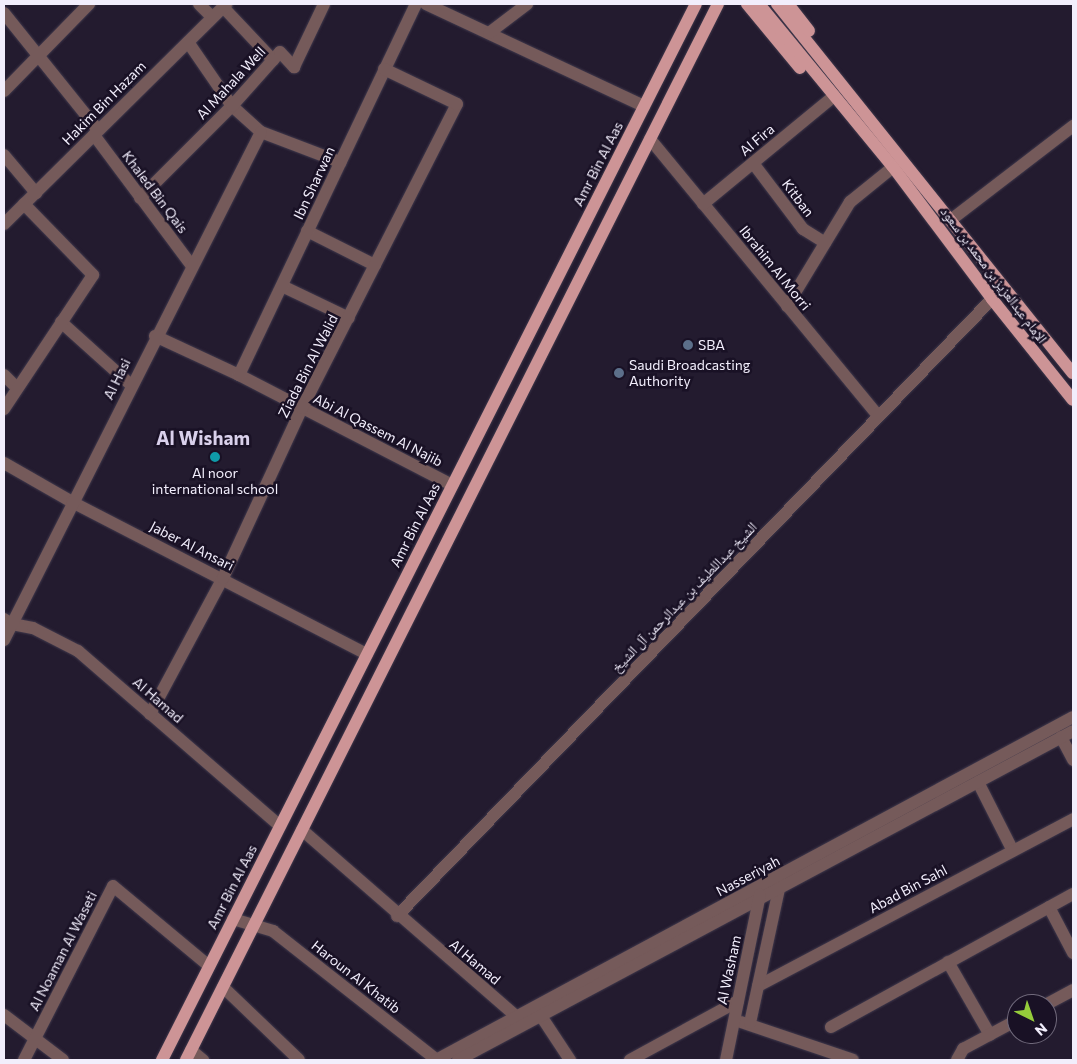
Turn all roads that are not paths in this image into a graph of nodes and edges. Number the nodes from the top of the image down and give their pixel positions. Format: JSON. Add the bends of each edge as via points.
{"nodes":[{"id":1,"x":89,"y":4,"type":"edge"},
{"id":2,"x":199,"y":4,"type":"edge"},
{"id":3,"x":324,"y":4,"type":"edge"},
{"id":4,"x":416,"y":4,"type":"edge"},
{"id":5,"x":426,"y":4,"type":"edge"},
{"id":6,"x":527,"y":4,"type":"edge"},
{"id":7,"x":696,"y":4,"type":"edge"},
{"id":8,"x":718,"y":4,"type":"edge"},
{"id":9,"x":748,"y":4,"type":"edge"},
{"id":10,"x":759,"y":4,"type":"edge"},
{"id":11,"x":777,"y":4,"type":"edge"},
{"id":12,"x":788,"y":4,"type":"edge"},
{"id":13,"x":225,"y":5,"type":"edge"},
{"id":14,"x":4,"y":13,"type":"edge"},
{"id":15,"x":212,"y":17,"type":"junction"},
{"id":16,"x":489,"y":33,"type":"junction"},
{"id":17,"x":188,"y":42,"type":"junction"},
{"id":18,"x":672,"y":51,"type":"junction"},
{"id":19,"x":38,"y":56,"type":"junction"},
{"id":20,"x":273,"y":60,"type":"junction"},
{"id":21,"x":690,"y":61,"type":"junction"},
{"id":22,"x":384,"y":70,"type":"junction"},
{"id":23,"x":4,"y":91,"type":"edge"},
{"id":24,"x":829,"y":100,"type":"junction"},
{"id":25,"x":232,"y":106,"type":"junction"},
{"id":26,"x":644,"y":106,"type":"junction"},
{"id":27,"x":1073,"y":126,"type":"edge"},
{"id":28,"x":96,"y":132,"type":"junction"},
{"id":29,"x":261,"y":132,"type":"junction"},
{"id":30,"x":650,"y":138,"type":"junction"},
{"id":31,"x":4,"y":155,"type":"edge"},
{"id":32,"x":340,"y":162,"type":"junction"},
{"id":33,"x":753,"y":163,"type":"junction"},
{"id":34,"x":907,"y":163,"type":"junction"},
{"id":35,"x":893,"y":167,"type":"junction"},
{"id":36,"x":36,"y":193,"type":"junction"},
{"id":37,"x":140,"y":198,"type":"junction"},
{"id":38,"x":24,"y":204,"type":"junction"},
{"id":39,"x":704,"y":204,"type":"junction"},
{"id":40,"x":952,"y":220,"type":"junction"},
{"id":41,"x":4,"y":224,"type":"edge"},
{"id":42,"x":307,"y":231,"type":"junction"},
{"id":43,"x":825,"y":244,"type":"junction"},
{"id":44,"x":375,"y":265,"type":"junction"},
{"id":45,"x":192,"y":266,"type":"junction"},
{"id":46,"x":282,"y":286,"type":"junction"},
{"id":47,"x":992,"y":299,"type":"junction"},
{"id":48,"x":787,"y":306,"type":"junction"},
{"id":49,"x":349,"y":318,"type":"junction"},
{"id":50,"x":61,"y":322,"type":"junction"},
{"id":51,"x":155,"y":336,"type":"junction"},
{"id":52,"x":1072,"y":368,"type":"edge"},
{"id":53,"x":4,"y":375,"type":"edge"},
{"id":54,"x":239,"y":375,"type":"junction"},
{"id":55,"x":1054,"y":379,"type":"junction"},
{"id":56,"x":131,"y":385,"type":"junction"},
{"id":57,"x":17,"y":388,"type":"junction"},
{"id":58,"x":1073,"y":400,"type":"edge"},
{"id":59,"x":1073,"y":406,"type":"edge"},
{"id":60,"x":302,"y":408,"type":"junction"},
{"id":61,"x":4,"y":409,"type":"edge"},
{"id":62,"x":878,"y":416,"type":"junction"},
{"id":63,"x":4,"y":463,"type":"edge"},
{"id":64,"x":452,"y":485,"type":"junction"},
{"id":65,"x":72,"y":502,"type":"junction"},
{"id":66,"x":223,"y":578,"type":"junction"},
{"id":67,"x":8,"y":622,"type":"edge"},
{"id":68,"x":4,"y":640,"type":"edge"},
{"id":69,"x":367,"y":654,"type":"junction"},
{"id":70,"x":150,"y":714,"type":"junction"},
{"id":71,"x":1073,"y":717,"type":"edge"},
{"id":72,"x":1073,"y":731,"type":"edge"},
{"id":73,"x":1061,"y":737,"type":"junction"},
{"id":74,"x":1073,"y":760,"type":"edge"},
{"id":75,"x":978,"y":782,"type":"junction"},
{"id":76,"x":1073,"y":819,"type":"edge"},
{"id":77,"x":280,"y":826,"type":"junction"},
{"id":78,"x":302,"y":830,"type":"junction"},
{"id":79,"x":1013,"y":851,"type":"junction"},
{"id":80,"x":782,"y":874,"type":"junction"},
{"id":81,"x":760,"y":886,"type":"junction"},
{"id":82,"x":779,"y":888,"type":"junction"},
{"id":83,"x":1073,"y":894,"type":"edge"},
{"id":84,"x":759,"y":899,"type":"junction"},
{"id":85,"x":1049,"y":907,"type":"junction"},
{"id":86,"x":397,"y":916,"type":"junction"},
{"id":87,"x":233,"y":918,"type":"junction"},
{"id":88,"x":253,"y":926,"type":"junction"},
{"id":89,"x":1073,"y":953,"type":"edge"},
{"id":90,"x":948,"y":962,"type":"junction"},
{"id":91,"x":209,"y":966,"type":"junction"},
{"id":92,"x":758,"y":986,"type":"junction"},
{"id":93,"x":223,"y":987,"type":"junction"},
{"id":94,"x":1073,"y":990,"type":"edge"},
{"id":95,"x":1057,"y":999,"type":"edge"},
{"id":96,"x":738,"y":1001,"type":"junction"},
{"id":97,"x":4,"y":1015,"type":"edge"},
{"id":98,"x":542,"y":1016,"type":"junction"},
{"id":99,"x":517,"y":1017,"type":"junction"},
{"id":100,"x":734,"y":1020,"type":"junction"},
{"id":101,"x":750,"y":1023,"type":"junction"},
{"id":102,"x":1007,"y":1026,"type":"edge"},
{"id":103,"x":831,"y":1027,"type":"dead end"},
{"id":104,"x":990,"y":1035,"type":"junction"},
{"id":105,"x":34,"y":1038,"type":"junction"},
{"id":106,"x":189,"y":1055,"type":"edge"},
{"id":107,"x":24,"y":1060,"type":"edge"},
{"id":108,"x":63,"y":1060,"type":"edge"},
{"id":109,"x":162,"y":1060,"type":"edge"},
{"id":110,"x":203,"y":1060,"type":"edge"},
{"id":111,"x":299,"y":1060,"type":"edge"},
{"id":112,"x":436,"y":1060,"type":"edge"},
{"id":113,"x":458,"y":1060,"type":"edge"},
{"id":114,"x":570,"y":1060,"type":"edge"},
{"id":115,"x":630,"y":1060,"type":"edge"},
{"id":116,"x":726,"y":1060,"type":"edge"},
{"id":117,"x":853,"y":1060,"type":"edge"},
{"id":118,"x":957,"y":1060,"type":"edge"}],
"edges":[{"from":1,"to":19,"type":"street"},
{"from":2,"to":15,"type":"street"},
{"from":3,"to":20,"type":"street","name":"Al Mahala Well","via":[[294,66],[280,52]]},
{"from":4,"to":22,"type":"street","name":"Ibn Sharwan"},
{"from":5,"to":16,"type":"street"},
{"from":6,"to":16,"type":"street"},
{"from":7,"to":18,"type":"main road","name":"Amr Bin Al Aas"},
{"from":8,"to":21,"type":"main road"},
{"from":9,"to":24,"type":"main road","name":"الإمام عبدالعزيز بن محمد بن سعود"},
{"from":10,"to":35,"type":"main road","name":"الإمام عبدالعزيز بن محمد بن سعود"},
{"from":11,"to":34,"type":"main road","name":"الإمام عبدالعزيز بن محمد بن سعود"},
{"from":12,"to":34,"type":"main road","name":"الإمام عبدالعزيز بن محمد بن سعود","via":[[877,117]]},
{"from":13,"to":15,"type":"street","name":"Hakim Bin Hazam"},
{"from":13,"to":20,"type":"street"},
{"from":14,"to":19,"type":"street","name":"Khaled Bin Qais"},
{"from":15,"to":17,"type":"street","name":"Hakim Bin Hazam"},
{"from":16,"to":26,"type":"street"},
{"from":17,"to":25,"type":"street"},
{"from":17,"to":28,"type":"street","name":"Hakim Bin Hazam"},
{"from":18,"to":21,"type":"main road"},
{"from":18,"to":26,"type":"main road","name":"Amr Bin Al Aas"},
{"from":19,"to":23,"type":"street"},
{"from":19,"to":28,"type":"street","name":"Khaled Bin Qais"},
{"from":20,"to":25,"type":"street","name":"Al Mahala Well"},
{"from":21,"to":30,"type":"main road"},
{"from":22,"to":32,"type":"street","name":"Ibn Sharwan"},
{"from":22,"to":44,"type":"street","name":"Ziada Bin Al Walid","via":[[457,104]]},
{"from":24,"to":33,"type":"street","name":"Al Fira"},
{"from":24,"to":35,"type":"main road","name":"الإمام عبدالعزيز بن محمد بن سعود"},
{"from":25,"to":29,"type":"street"},
{"from":25,"to":37,"type":"street","name":"Al Mahala Well"},
{"from":26,"to":64,"type":"main road","name":"Amr Bin Al Aas"},
{"from":27,"to":40,"type":"street"},
{"from":28,"to":36,"type":"street","name":"Hakim Bin Hazam"},
{"from":28,"to":37,"type":"street","name":"Khaled Bin Qais"},
{"from":29,"to":32,"type":"street"},
{"from":29,"to":45,"type":"street","name":"Al Hasi"},
{"from":30,"to":39,"type":"street","name":"Ibrahim Al Morri"},
{"from":30,"to":78,"type":"main road"},
{"from":31,"to":36,"type":"street"},
{"from":32,"to":42,"type":"street","name":"Ibn Sharwan"},
{"from":33,"to":39,"type":"street","name":"Al Fira"},
{"from":33,"to":43,"type":"street","name":"Kitban","via":[[802,229]]},
{"from":34,"to":40,"type":"main road","name":"الإمام عبدالعزيز بن محمد بن سعود"},
{"from":35,"to":43,"type":"street","via":[[850,202]]},
{"from":35,"to":47,"type":"main road","name":"الإمام عبدالعزيز بن محمد بن سعود"},
{"from":36,"to":38,"type":"street","name":"Hakim Bin Hazam"},
{"from":37,"to":45,"type":"street","name":"Khaled Bin Qais"},
{"from":38,"to":41,"type":"street","name":"Hakim Bin Hazam"},
{"from":38,"to":50,"type":"street","via":[[93,275]]},
{"from":39,"to":48,"type":"street","name":"Ibrahim Al Morri"},
{"from":40,"to":52,"type":"main road","name":"الإمام عبدالعزيز بن محمد بن سعود"},
{"from":42,"to":44,"type":"street"},
{"from":42,"to":46,"type":"street","name":"Ibn Sharwan"},
{"from":43,"to":48,"type":"street"},
{"from":44,"to":49,"type":"street","name":"Ziada Bin Al Walid"},
{"from":45,"to":51,"type":"street","name":"Al Hasi"},
{"from":46,"to":49,"type":"street"},
{"from":46,"to":54,"type":"street","name":"Ibn Sharwan"},
{"from":47,"to":55,"type":"main road","name":"الإمام عبدالعزيز بن محمد بن سعود"},
{"from":47,"to":62,"type":"street","name":"الشيخ عبداللطيف بن عبدالرحمن آل الشيخ"},
{"from":48,"to":62,"type":"street","name":"Ibrahim Al Morri"},
{"from":49,"to":60,"type":"street","name":"Ziada Bin Al Walid"},
{"from":50,"to":56,"type":"street"},
{"from":50,"to":57,"type":"street"},
{"from":51,"to":54,"type":"street","name":"Abi Al Qassem Al Najib"},
{"from":51,"to":56,"type":"street","name":"Al Hasi"},
{"from":53,"to":57,"type":"street"},
{"from":54,"to":60,"type":"street","name":"Abi Al Qassem Al Najib"},
{"from":55,"to":58,"type":"main road","name":"الإمام عبدالعزيز بن محمد بن سعود"},
{"from":55,"to":59,"type":"main road"},
{"from":56,"to":65,"type":"street","name":"Al Hasi"},
{"from":57,"to":61,"type":"street"},
{"from":60,"to":64,"type":"street","name":"Abi Al Qassem Al Najib"},
{"from":60,"to":66,"type":"street","name":"Ziada Bin Al Walid"},
{"from":62,"to":86,"type":"street","name":"الشيخ عبداللطيف بن عبدالرحمن آل الشيخ"},
{"from":63,"to":65,"type":"street","name":"Jaber Al Ansari"},
{"from":64,"to":69,"type":"main road","name":"Amr Bin Al Aas"},
{"from":65,"to":66,"type":"street","name":"Jaber Al Ansari"},
{"from":65,"to":67,"type":"street","name":"Al Hasi"},
{"from":66,"to":69,"type":"street","name":"Jaber Al Ansari"},
{"from":66,"to":70,"type":"street","name":"Ziada Bin Al Walid"},
{"from":67,"to":68,"type":"street","name":"Al Hasi"},
{"from":67,"to":70,"type":"street","name":"Al Hamad","via":[[33,628],[78,651]]},
{"from":69,"to":77,"type":"main road","name":"Amr Bin Al Aas"},
{"from":70,"to":77,"type":"street","name":"Al Hamad"},
{"from":71,"to":80,"type":"street","name":"Nasseriyah"},
{"from":72,"to":73,"type":"street","name":"Nasseriyah"},
{"from":73,"to":74,"type":"street"},
{"from":73,"to":75,"type":"street","name":"Nasseriyah"},
{"from":75,"to":79,"type":"street"},
{"from":75,"to":82,"type":"street","name":"Nasseriyah"},
{"from":76,"to":79,"type":"street","name":"Abad Bin Sahl"},
{"from":77,"to":87,"type":"main road","name":"Amr Bin Al Aas"},
{"from":78,"to":86,"type":"street","name":"Al Hamad"},
{"from":78,"to":88,"type":"main road"},
{"from":79,"to":92,"type":"street","name":"Abad Bin Sahl"},
{"from":80,"to":81,"type":"street","name":"Nasseriyah"},
{"from":80,"to":82,"type":"street"},
{"from":81,"to":84,"type":"street","name":"Al Washam"},
{"from":81,"to":99,"type":"street","name":"Nasseriyah"},
{"from":82,"to":84,"type":"street","name":"Nasseriyah"},
{"from":82,"to":92,"type":"street"},
{"from":83,"to":85,"type":"street"},
{"from":84,"to":96,"type":"street","name":"Al Washam"},
{"from":84,"to":98,"type":"street","name":"Nasseriyah"},
{"from":85,"to":89,"type":"street"},
{"from":85,"to":90,"type":"street"},
{"from":86,"to":99,"type":"street","name":"Al Hamad"},
{"from":87,"to":88,"type":"street","name":"Haroun Al Khatib"},
{"from":87,"to":91,"type":"main road","name":"Amr Bin Al Aas"},
{"from":88,"to":93,"type":"main road"},
{"from":88,"to":112,"type":"street","name":"Haroun Al Khatib","via":[[273,931]]},
{"from":90,"to":103,"type":"street"},
{"from":90,"to":104,"type":"street"},
{"from":91,"to":105,"type":"street","name":"Al Noaman Al Waseti","via":[[113,886]]},
{"from":91,"to":109,"type":"main road","name":"Amr Bin Al Aas"},
{"from":92,"to":101,"type":"street"},
{"from":93,"to":106,"type":"main road"},
{"from":93,"to":111,"type":"street"},
{"from":94,"to":95,"type":"street"},
{"from":96,"to":100,"type":"street","name":"Al Washam"},
{"from":96,"to":115,"type":"street"},
{"from":97,"to":105,"type":"street"},
{"from":98,"to":113,"type":"street","name":"Nasseriyah"},
{"from":98,"to":114,"type":"street"},
{"from":99,"to":112,"type":"street","name":"Nasseriyah"},
{"from":100,"to":101,"type":"street"},
{"from":100,"to":116,"type":"street","name":"Al Washam"},
{"from":101,"to":117,"type":"street"},
{"from":102,"to":104,"type":"street"},
{"from":104,"to":118,"type":"street","via":[[963,1049]]},
{"from":105,"to":107,"type":"street","name":"Al Noaman Al Waseti"},
{"from":105,"to":108,"type":"street"},
{"from":106,"to":110,"type":"street"}]}
